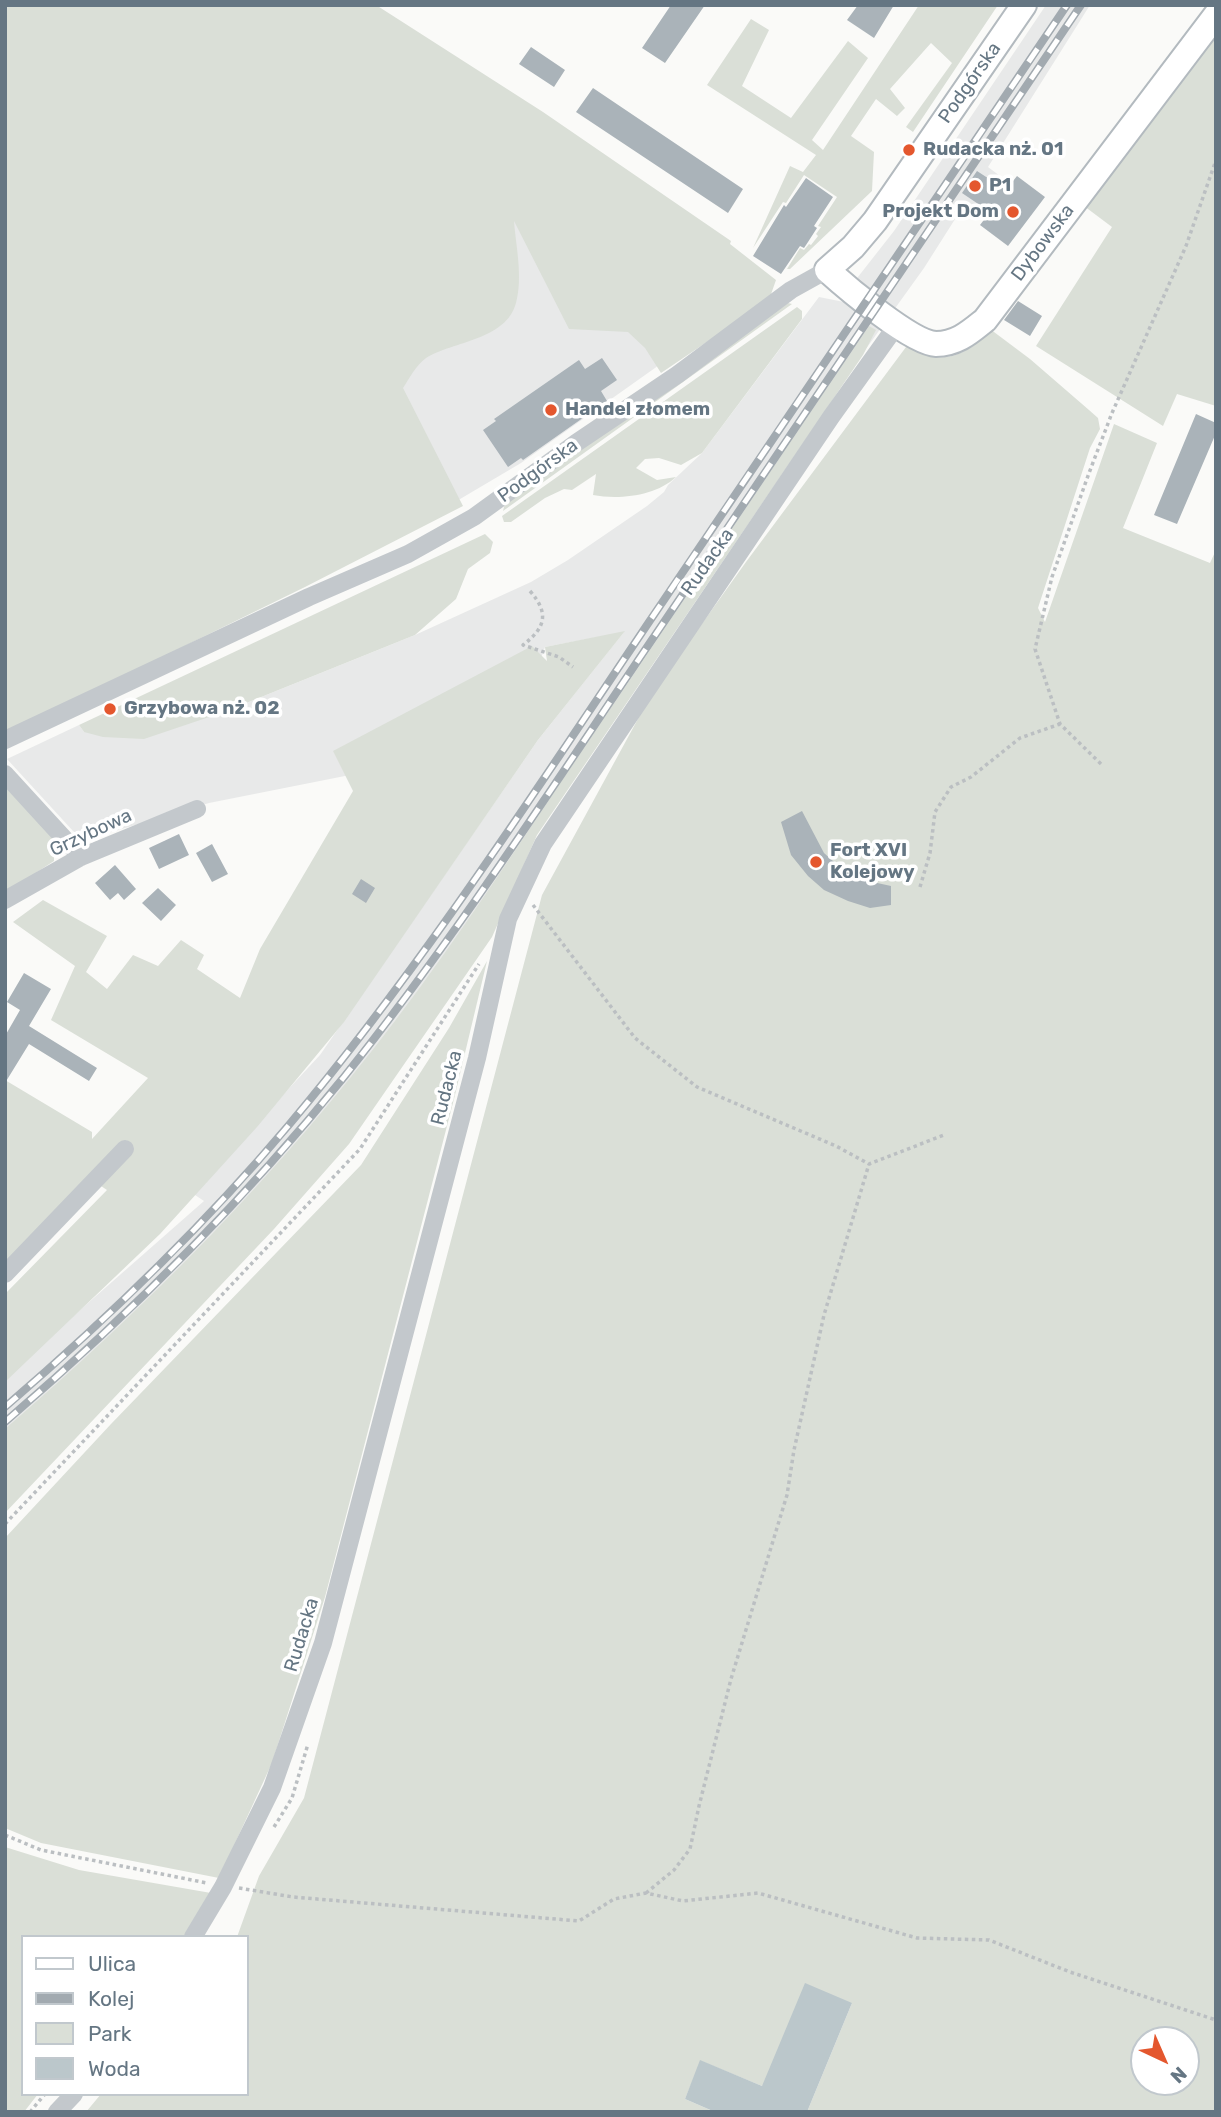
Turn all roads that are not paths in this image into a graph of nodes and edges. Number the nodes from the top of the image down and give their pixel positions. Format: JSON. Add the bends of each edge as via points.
{"nodes":[{"id":1,"x":1024,"y":5,"type":"edge"},
{"id":2,"x":1216,"y":15,"type":"edge"},
{"id":3,"x":827,"y":270,"type":"junction"},
{"id":4,"x":897,"y":325,"type":"junction"},
{"id":5,"x":5,"y":740,"type":"edge"},
{"id":6,"x":5,"y":774,"type":"edge"},
{"id":7,"x":197,"y":809,"type":"dead end"},
{"id":8,"x":81,"y":857,"type":"junction"},
{"id":9,"x":5,"y":900,"type":"edge"},
{"id":10,"x":125,"y":1149,"type":"dead end"},
{"id":11,"x":5,"y":1274,"type":"edge"},
{"id":12,"x":194,"y":1935,"type":"edge"},
{"id":13,"x":72,"y":2096,"type":"edge"},
{"id":14,"x":57,"y":2112,"type":"edge"}],
"edges":[{"from":1,"to":3,"type":"street","name":"Podgórska","via":[[875,221]]},
{"from":2,"to":4,"type":"street","name":"Dybowska","via":[[985,320],[952,342],[934,344]]},
{"from":3,"to":4,"type":"street","name":"Dybowska"},
{"from":3,"to":5,"type":"street","name":"Podgórska","via":[[791,290],[474,517],[408,554]]},
{"from":4,"to":12,"type":"street","name":"Rudacka","via":[[543,844],[508,919],[477,1058],[323,1643],[272,1788],[230,1887]]},
{"from":6,"to":8,"type":"street"},
{"from":7,"to":8,"type":"street","name":"Grzybowa"},
{"from":8,"to":9,"type":"street","name":"Grzybowa"},
{"from":10,"to":11,"type":"street"},
{"from":13,"to":14,"type":"street"}]}
